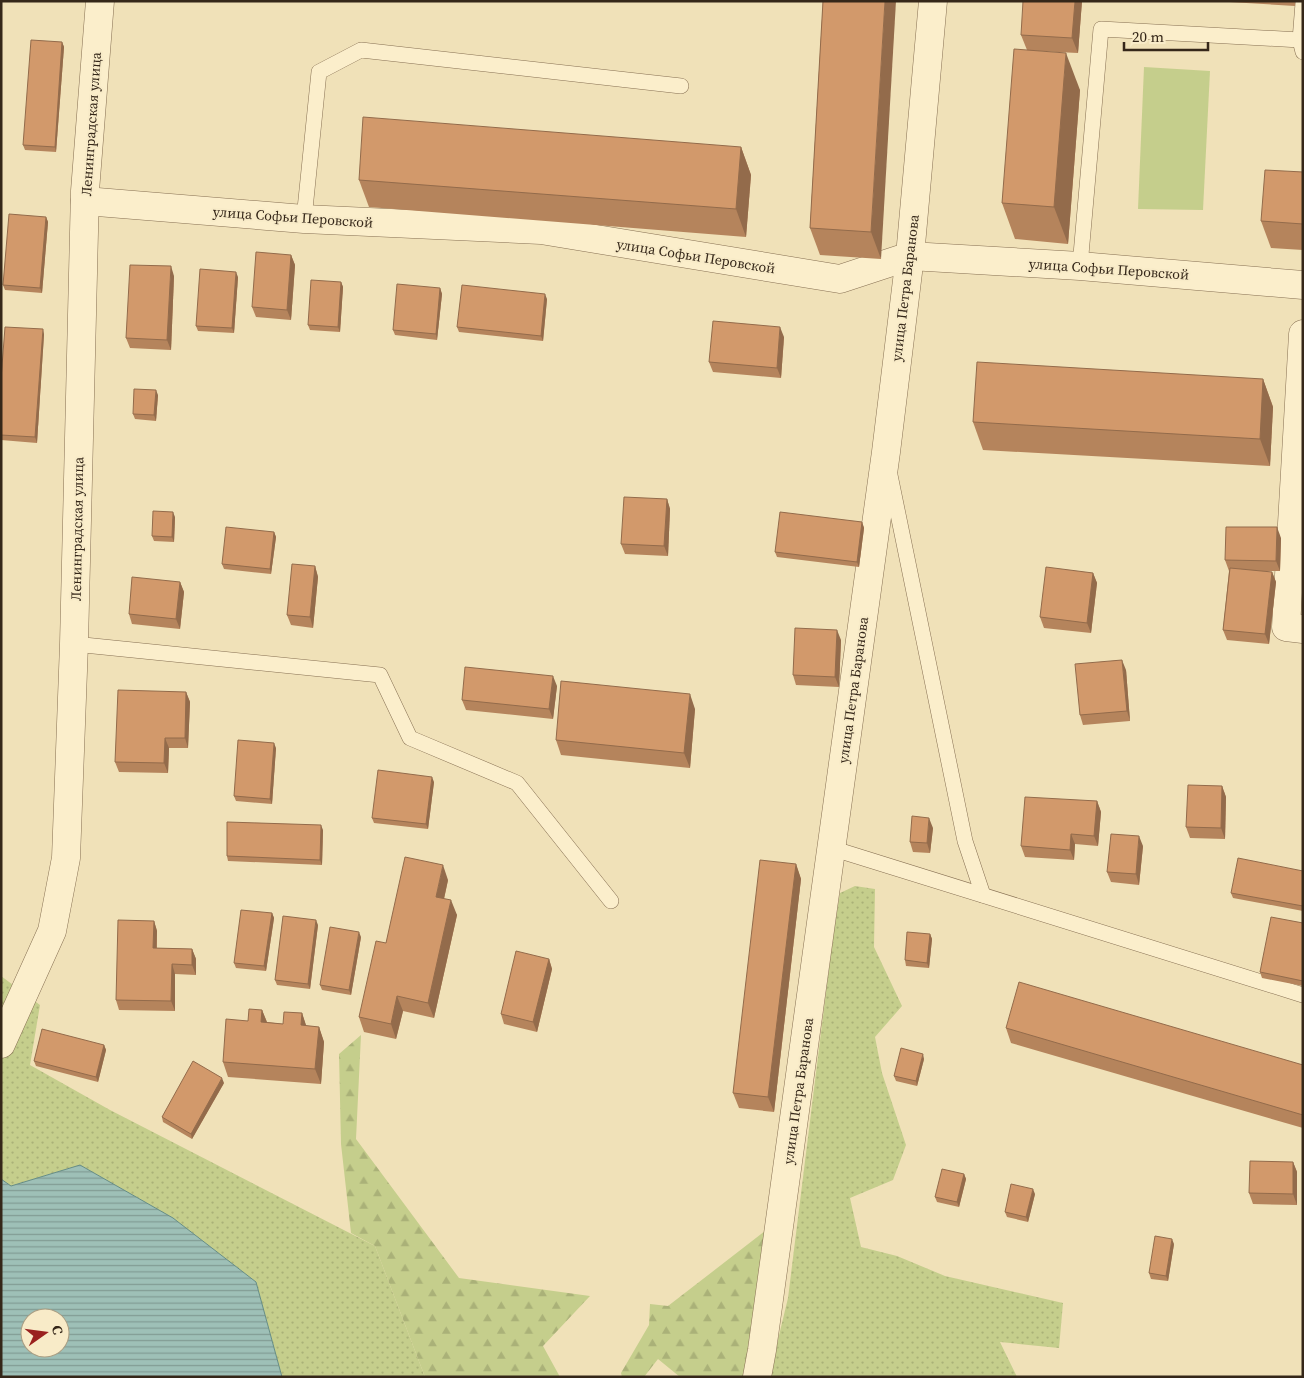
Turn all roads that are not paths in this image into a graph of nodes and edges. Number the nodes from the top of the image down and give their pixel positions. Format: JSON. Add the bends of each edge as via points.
{"nodes":[{"id":1,"x":100,"y":1,"type":"edge"},
{"id":2,"x":933,"y":1,"type":"edge"},
{"id":3,"x":1303,"y":4,"type":"edge"},
{"id":4,"x":1301,"y":46,"type":"edge"},
{"id":5,"x":681,"y":86,"type":"dead end"},
{"id":6,"x":85,"y":201,"type":"junction"},
{"id":7,"x":304,"y":219,"type":"junction"},
{"id":8,"x":910,"y":256,"type":"junction"},
{"id":9,"x":1080,"y":266,"type":"junction"},
{"id":10,"x":1303,"y":284,"type":"edge"},
{"id":11,"x":1303,"y":334,"type":"edge"},
{"id":12,"x":886,"y":452,"type":"junction"},
{"id":13,"x":1303,"y":629,"type":"edge"},
{"id":14,"x":74,"y":644,"type":"junction"},
{"id":15,"x":831,"y":848,"type":"junction"},
{"id":16,"x":982,"y":896,"type":"junction"},
{"id":17,"x":611,"y":901,"type":"dead end"},
{"id":18,"x":1303,"y":995,"type":"edge"},
{"id":19,"x":1,"y":1044,"type":"edge"},
{"id":20,"x":757,"y":1377,"type":"edge"}],
"edges":[{"from":1,"to":6,"type":"street","name":"Ленинградская улица"},
{"from":2,"to":8,"type":"street","name":"улица Петра Баранова"},
{"from":3,"to":4,"type":"lane"},
{"from":4,"to":9,"type":"lane","via":[[1101,29]]},
{"from":5,"to":7,"type":"lane","via":[[361,50],[319,72]]},
{"from":6,"to":7,"type":"street","name":"улица Софьи Перовской"},
{"from":6,"to":14,"type":"street","name":"Ленинградская улица"},
{"from":7,"to":8,"type":"street","name":"улица Софьи Перовской","via":[[541,230],[840,279]]},
{"from":8,"to":9,"type":"street","name":"улица Софьи Перовской"},
{"from":8,"to":12,"type":"street","name":"улица Петра Баранова"},
{"from":9,"to":10,"type":"street","name":"улица Софьи Перовской"},
{"from":11,"to":13,"type":"street","via":[[1286,627]]},
{"from":12,"to":15,"type":"street","name":"улица Петра Баранова"},
{"from":12,"to":16,"type":"lane","via":[[965,841]]},
{"from":14,"to":17,"type":"lane","via":[[380,675],[410,738],[517,783]]},
{"from":14,"to":19,"type":"street","name":"Ленинградская улица","via":[[66,858],[52,931]]},
{"from":15,"to":16,"type":"lane"},
{"from":15,"to":20,"type":"street","name":"улица Петра Баранова"},
{"from":16,"to":18,"type":"lane"}]}
